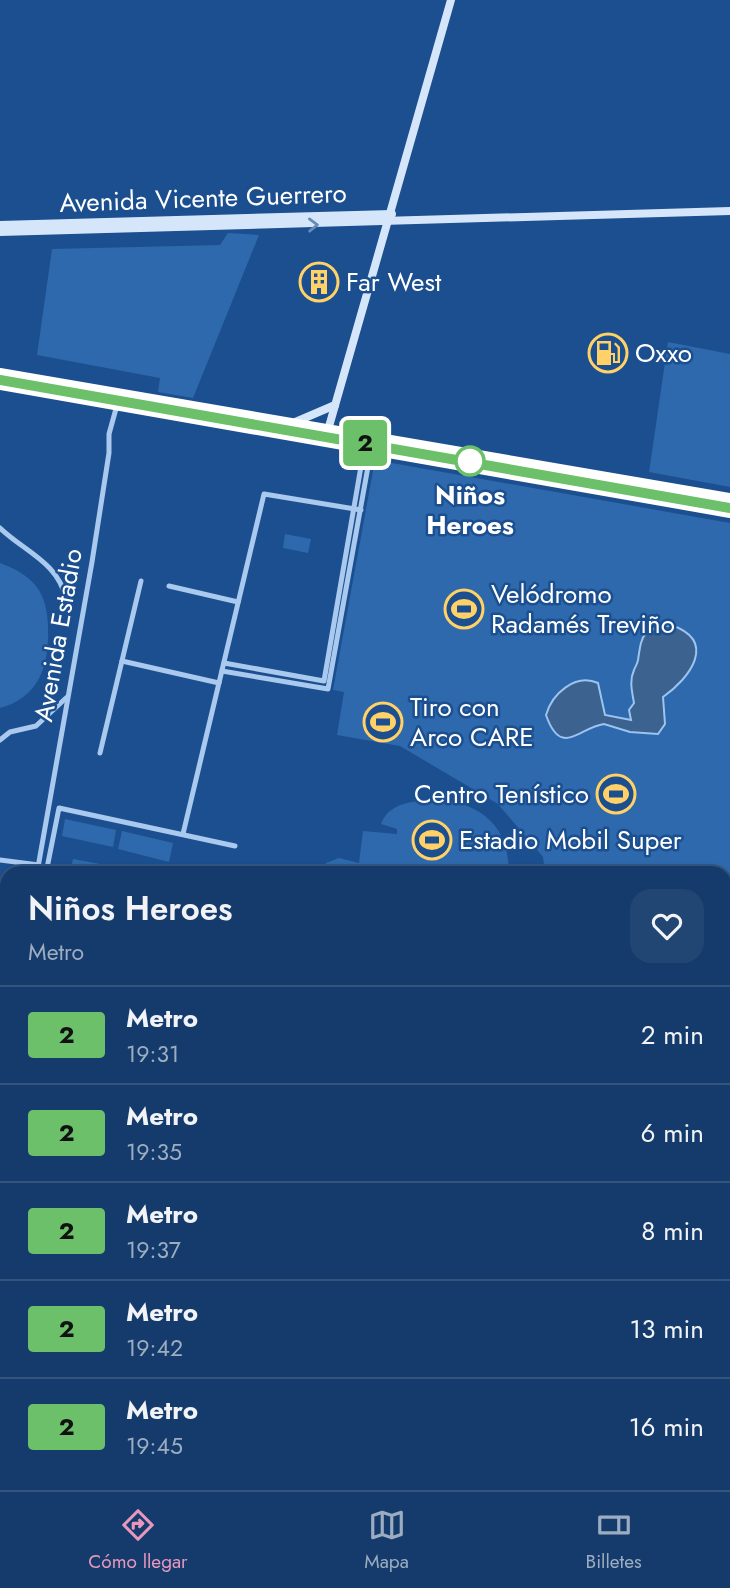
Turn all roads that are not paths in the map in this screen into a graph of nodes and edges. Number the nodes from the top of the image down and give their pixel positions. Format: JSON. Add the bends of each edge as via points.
{"nodes":[{"id":1,"x":451,"y":0,"type":"edge"},
{"id":2,"x":730,"y":211,"type":"edge"},
{"id":3,"x":390,"y":214,"type":"junction"},
{"id":4,"x":406,"y":219,"type":"junction"},
{"id":5,"x":367,"y":224,"type":"junction"},
{"id":6,"x":387,"y":224,"type":"junction"},
{"id":7,"x":0,"y":225,"type":"edge"},
{"id":8,"x":0,"y":232,"type":"edge"},
{"id":9,"x":380,"y":249,"type":"junction"},
{"id":10,"x":0,"y":373,"type":"edge"},
{"id":11,"x":0,"y":385,"type":"edge"},
{"id":12,"x":73,"y":386,"type":"junction"},
{"id":13,"x":27,"y":389,"type":"junction"},
{"id":14,"x":117,"y":405,"type":"junction"},
{"id":15,"x":335,"y":405,"type":"junction"},
{"id":16,"x":290,"y":423,"type":"junction"},
{"id":17,"x":315,"y":428,"type":"junction"},
{"id":18,"x":328,"y":430,"type":"junction"},
{"id":19,"x":347,"y":446,"type":"junction"},
{"id":20,"x":368,"y":450,"type":"junction"},
{"id":21,"x":551,"y":468,"type":"junction"},
{"id":22,"x":572,"y":485,"type":"junction"},
{"id":23,"x":730,"y":498,"type":"edge"},
{"id":24,"x":358,"y":509,"type":"junction"},
{"id":25,"x":730,"y":513,"type":"edge"},
{"id":26,"x":0,"y":528,"type":"edge"},
{"id":27,"x":351,"y":552,"type":"junction"},
{"id":28,"x":141,"y":581,"type":"dead end"},
{"id":29,"x":169,"y":586,"type":"dead end"},
{"id":30,"x":66,"y":599,"type":"dead end"},
{"id":31,"x":238,"y":602,"type":"junction"},
{"id":32,"x":122,"y":662,"type":"junction"},
{"id":33,"x":224,"y":663,"type":"junction"},
{"id":34,"x":222,"y":671,"type":"junction"},
{"id":35,"x":219,"y":683,"type":"junction"},
{"id":36,"x":66,"y":698,"type":"junction"},
{"id":37,"x":0,"y":740,"type":"edge"},
{"id":38,"x":100,"y":753,"type":"dead end"},
{"id":39,"x":183,"y":835,"type":"junction"},
{"id":40,"x":235,"y":846,"type":"dead end"},
{"id":41,"x":0,"y":860,"type":"edge"},
{"id":42,"x":39,"y":865,"type":"joint"},
{"id":43,"x":47,"y":866,"type":"edge"}],
"edges":[{"from":1,"to":3,"type":"main road"},
{"from":2,"to":4,"type":"main road","name":"Avenida Vicente Guerrero"},
{"from":3,"to":4,"type":"main road","name":"Avenida Vicente Guerrero"},
{"from":3,"to":6,"type":"main road"},
{"from":3,"to":7,"type":"main road","name":"Avenida Vicente Guerrero"},
{"from":4,"to":6,"type":"main road","name":"Avenida Vicente Guerrero"},
{"from":5,"to":6,"type":"main road","name":"Avenida Vicente Guerrero"},
{"from":8,"to":5,"type":"main road","name":"Avenida Vicente Guerrero","one_way":true},
{"from":5,"to":9,"type":"main road","via":[[379,237]]},
{"from":6,"to":9,"type":"main road"},
{"from":9,"to":15,"type":"main road"},
{"from":10,"to":12,"type":"highway"},
{"from":11,"to":13,"type":"highway"},
{"from":12,"to":13,"type":"highway"},
{"from":12,"to":16,"type":"highway"},
{"from":13,"to":14,"type":"highway"},
{"from":14,"to":19,"type":"highway"},
{"from":14,"to":36,"type":"street","name":"Avenida Estadio"},
{"from":15,"to":16,"type":"main road"},
{"from":15,"to":18,"type":"main road"},
{"from":16,"to":17,"type":"highway"},
{"from":17,"to":18,"type":"highway"},
{"from":17,"to":19,"type":"highway"},
{"from":18,"to":21,"type":"highway"},
{"from":19,"to":20,"type":"highway"},
{"from":20,"to":22,"type":"highway"},
{"from":20,"to":24,"type":"street"},
{"from":21,"to":22,"type":"highway"},
{"from":21,"to":23,"type":"highway"},
{"from":22,"to":25,"type":"highway"},
{"from":24,"to":27,"type":"street"},
{"from":24,"to":31,"type":"street","via":[[264,494]]},
{"from":26,"to":30,"type":"street","via":[[51,568]]},
{"from":27,"to":33,"type":"street","via":[[324,681]]},
{"from":27,"to":34,"type":"street","via":[[328,689]]},
{"from":28,"to":32,"type":"street"},
{"from":29,"to":31,"type":"street"},
{"from":31,"to":33,"type":"street"},
{"from":32,"to":35,"type":"street"},
{"from":32,"to":38,"type":"street"},
{"from":33,"to":34,"type":"street"},
{"from":34,"to":35,"type":"street"},
{"from":35,"to":39,"type":"street"},
{"from":36,"to":37,"type":"street","via":[[36,726],[10,732]]},
{"from":36,"to":42,"type":"street","name":"Avenida Estadio"},
{"from":39,"to":40,"type":"street"},
{"from":39,"to":43,"type":"street","via":[[59,808]]},
{"from":41,"to":42,"type":"street"}]}
